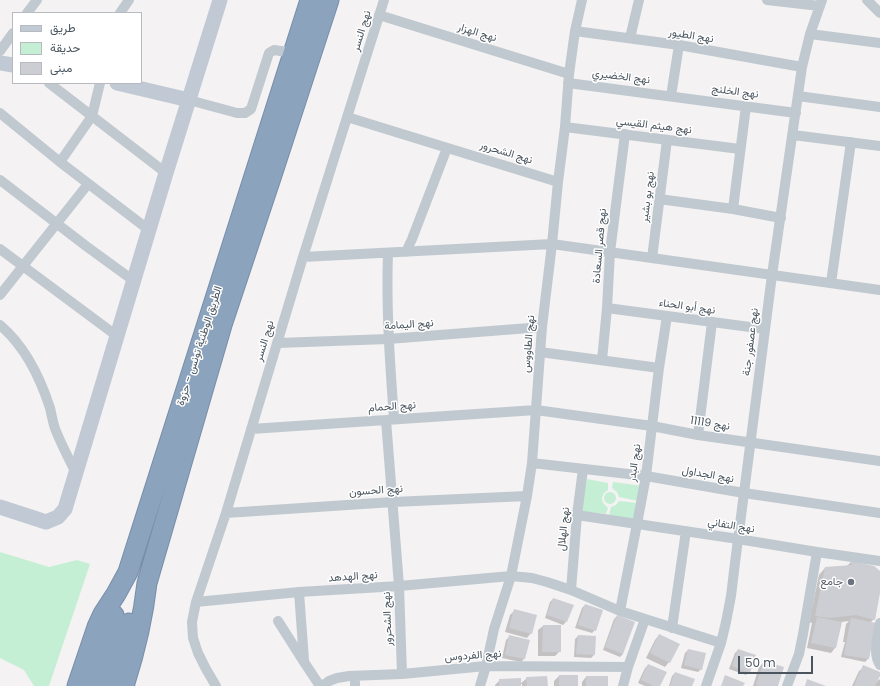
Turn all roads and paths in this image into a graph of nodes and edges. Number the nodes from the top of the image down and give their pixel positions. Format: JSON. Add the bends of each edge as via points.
{"nodes":[{"id":1,"x":37,"y":0,"type":"edge"},
{"id":2,"x":129,"y":0,"type":"edge"},
{"id":3,"x":220,"y":0,"type":"edge"},
{"id":4,"x":310,"y":0,"type":"edge"},
{"id":5,"x":329,"y":0,"type":"edge"},
{"id":6,"x":384,"y":0,"type":"edge"},
{"id":7,"x":582,"y":0,"type":"edge"},
{"id":8,"x":639,"y":0,"type":"edge"},
{"id":9,"x":773,"y":0,"type":"edge"},
{"id":10,"x":867,"y":0,"type":"edge"},
{"id":11,"x":821,"y":3,"type":"edge"},
{"id":12,"x":28,"y":12,"type":"edge"},
{"id":13,"x":121,"y":12,"type":"edge"},
{"id":14,"x":880,"y":13,"type":"edge"},
{"id":15,"x":379,"y":16,"type":"junction"},
{"id":16,"x":575,"y":31,"type":"junction"},
{"id":17,"x":12,"y":34,"type":"edge"},
{"id":18,"x":810,"y":34,"type":"junction"},
{"id":19,"x":630,"y":38,"type":"junction"},
{"id":20,"x":880,"y":43,"type":"edge"},
{"id":21,"x":679,"y":45,"type":"junction"},
{"id":22,"x":0,"y":51,"type":"edge"},
{"id":23,"x":294,"y":53,"type":"junction"},
{"id":24,"x":0,"y":63,"type":"edge"},
{"id":25,"x":12,"y":65,"type":"edge"},
{"id":26,"x":802,"y":67,"type":"junction"},
{"id":27,"x":568,"y":78,"type":"junction"},
{"id":28,"x":50,"y":84,"type":"edge"},
{"id":29,"x":100,"y":84,"type":"edge"},
{"id":30,"x":121,"y":84,"type":"edge"},
{"id":31,"x":671,"y":96,"type":"junction"},
{"id":32,"x":798,"y":96,"type":"junction"},
{"id":33,"x":189,"y":100,"type":"junction"},
{"id":34,"x":746,"y":106,"type":"junction"},
{"id":35,"x":880,"y":107,"type":"edge"},
{"id":36,"x":796,"y":112,"type":"junction"},
{"id":37,"x":0,"y":114,"type":"edge"},
{"id":38,"x":92,"y":116,"type":"junction"},
{"id":39,"x":347,"y":117,"type":"junction"},
{"id":40,"x":565,"y":127,"type":"junction"},
{"id":41,"x":624,"y":134,"type":"junction"},
{"id":42,"x":793,"y":135,"type":"junction"},
{"id":43,"x":667,"y":140,"type":"junction"},
{"id":44,"x":851,"y":142,"type":"junction"},
{"id":45,"x":880,"y":146,"type":"edge"},
{"id":46,"x":447,"y":148,"type":"junction"},
{"id":47,"x":740,"y":149,"type":"junction"},
{"id":48,"x":60,"y":162,"type":"junction"},
{"id":49,"x":166,"y":173,"type":"junction"},
{"id":50,"x":0,"y":180,"type":"edge"},
{"id":51,"x":558,"y":182,"type":"junction"},
{"id":52,"x":88,"y":184,"type":"junction"},
{"id":53,"x":660,"y":199,"type":"junction"},
{"id":54,"x":732,"y":209,"type":"junction"},
{"id":55,"x":781,"y":218,"type":"junction"},
{"id":56,"x":56,"y":224,"type":"junction"},
{"id":57,"x":149,"y":230,"type":"junction"},
{"id":58,"x":552,"y":244,"type":"junction"},
{"id":59,"x":0,"y":249,"type":"edge"},
{"id":60,"x":406,"y":252,"type":"junction"},
{"id":61,"x":610,"y":252,"type":"junction"},
{"id":62,"x":388,"y":253,"type":"junction"},
{"id":63,"x":303,"y":257,"type":"junction"},
{"id":64,"x":652,"y":258,"type":"junction"},
{"id":65,"x":23,"y":266,"type":"junction"},
{"id":66,"x":772,"y":275,"type":"junction"},
{"id":67,"x":134,"y":281,"type":"junction"},
{"id":68,"x":831,"y":283,"type":"junction"},
{"id":69,"x":880,"y":290,"type":"edge"},
{"id":70,"x":0,"y":295,"type":"edge"},
{"id":71,"x":607,"y":308,"type":"junction"},
{"id":72,"x":667,"y":316,"type":"junction"},
{"id":73,"x":712,"y":322,"type":"junction"},
{"id":74,"x":0,"y":325,"type":"edge"},
{"id":75,"x":542,"y":327,"type":"junction"},
{"id":76,"x":765,"y":329,"type":"junction"},
{"id":77,"x":117,"y":336,"type":"junction"},
{"id":78,"x":388,"y":339,"type":"junction"},
{"id":79,"x":278,"y":343,"type":"junction"},
{"id":80,"x":540,"y":352,"type":"junction"},
{"id":81,"x":602,"y":360,"type":"junction"},
{"id":82,"x":660,"y":368,"type":"junction"},
{"id":83,"x":536,"y":410,"type":"junction"},
{"id":84,"x":390,"y":419,"type":"junction"},
{"id":85,"x":652,"y":426,"type":"junction"},
{"id":86,"x":251,"y":429,"type":"junction"},
{"id":87,"x":698,"y":435,"type":"junction"},
{"id":88,"x":750,"y":443,"type":"junction"},
{"id":89,"x":880,"y":461,"type":"edge"},
{"id":90,"x":532,"y":463,"type":"junction"},
{"id":91,"x":583,"y":469,"type":"junction"},
{"id":92,"x":76,"y":473,"type":"junction"},
{"id":93,"x":646,"y":476,"type":"junction"},
{"id":94,"x":744,"y":493,"type":"junction"},
{"id":95,"x":527,"y":496,"type":"junction"},
{"id":96,"x":393,"y":502,"type":"junction"},
{"id":97,"x":0,"y":507,"type":"edge"},
{"id":98,"x":226,"y":513,"type":"junction"},
{"id":99,"x":880,"y":513,"type":"edge"},
{"id":100,"x":578,"y":515,"type":"junction"},
{"id":101,"x":638,"y":524,"type":"junction"},
{"id":102,"x":686,"y":531,"type":"junction"},
{"id":103,"x":738,"y":539,"type":"junction"},
{"id":104,"x":817,"y":552,"type":"junction"},
{"id":105,"x":880,"y":561,"type":"edge"},
{"id":106,"x":128,"y":572,"type":"junction"},
{"id":107,"x":511,"y":576,"type":"junction"},
{"id":108,"x":147,"y":583,"type":"junction"},
{"id":109,"x":399,"y":586,"type":"junction"},
{"id":110,"x":571,"y":590,"type":"junction"},
{"id":111,"x":299,"y":592,"type":"junction"},
{"id":112,"x":196,"y":602,"type":"junction"},
{"id":113,"x":620,"y":611,"type":"junction"},
{"id":114,"x":645,"y":619,"type":"junction"},
{"id":115,"x":278,"y":621,"type":"dead end"},
{"id":116,"x":880,"y":623,"type":"edge"},
{"id":117,"x":672,"y":628,"type":"junction"},
{"id":118,"x":721,"y":643,"type":"junction"},
{"id":119,"x":304,"y":662,"type":"junction"},
{"id":120,"x":880,"y":664,"type":"edge"},
{"id":121,"x":486,"y":666,"type":"junction"},
{"id":122,"x":628,"y":667,"type":"junction"},
{"id":123,"x":402,"y":674,"type":"junction"},
{"id":124,"x":355,"y":681,"type":"edge"},
{"id":125,"x":78,"y":686,"type":"edge"},
{"id":126,"x":92,"y":686,"type":"edge"},
{"id":127,"x":109,"y":686,"type":"edge"},
{"id":128,"x":124,"y":686,"type":"edge"},
{"id":129,"x":216,"y":686,"type":"edge"},
{"id":130,"x":321,"y":686,"type":"edge"},
{"id":131,"x":480,"y":686,"type":"edge"},
{"id":132,"x":623,"y":686,"type":"edge"},
{"id":133,"x":706,"y":686,"type":"edge"},
{"id":134,"x":787,"y":686,"type":"edge"}],
"edges":[{"from":1,"to":12,"type":"street"},
{"from":2,"to":13,"type":"street"},
{"from":3,"to":33,"type":"street"},
{"from":4,"to":23,"type":"highway","name":"الطريق الوطنية تونس - حزوة"},
{"from":5,"to":108,"type":"highway","name":"الطريق الوطنية تونس - حزوة","via":[[222,325]]},
{"from":6,"to":15,"type":"street","name":"نهج النسر"},
{"from":7,"to":16,"type":"street","name":"نهج الطاووس"},
{"from":8,"to":19,"type":"street"},
{"from":9,"to":11,"type":"street"},
{"from":10,"to":14,"type":"street"},
{"from":11,"to":18,"type":"street","name":"نهج عصفور جنة"},
{"from":15,"to":27,"type":"street","name":"نهج الهزار"},
{"from":15,"to":39,"type":"street","name":"نهج النسر"},
{"from":16,"to":19,"type":"street","name":"نهج الطيور"},
{"from":16,"to":27,"type":"street","name":"نهج الطاووس"},
{"from":17,"to":22,"type":"street"},
{"from":18,"to":20,"type":"street"},
{"from":18,"to":26,"type":"street","name":"نهج عصفور جنة"},
{"from":19,"to":21,"type":"street","name":"نهج الطيور"},
{"from":21,"to":26,"type":"street","name":"نهج الطيور"},
{"from":21,"to":31,"type":"street"},
{"from":23,"to":33,"type":"street","via":[[274,50],[269,53],[248,112],[237,113]]},
{"from":23,"to":106,"type":"highway","name":"الطريق الوطنية تونس - حزوة"},
{"from":24,"to":25,"type":"street"},
{"from":26,"to":32,"type":"street","name":"نهج عصفور جنة"},
{"from":27,"to":31,"type":"street","name":"نهج الخضيري"},
{"from":27,"to":40,"type":"street","name":"نهج الطاووس"},
{"from":28,"to":38,"type":"street"},
{"from":29,"to":38,"type":"street"},
{"from":30,"to":33,"type":"street"},
{"from":31,"to":34,"type":"street","name":"نهج الخلنج"},
{"from":32,"to":35,"type":"street"},
{"from":32,"to":36,"type":"street","name":"نهج عصفور جنة"},
{"from":33,"to":49,"type":"street"},
{"from":34,"to":36,"type":"street","name":"نهج الخلنج"},
{"from":34,"to":47,"type":"street"},
{"from":36,"to":42,"type":"street","name":"نهج عصفور جنة"},
{"from":37,"to":48,"type":"street"},
{"from":38,"to":48,"type":"street"},
{"from":38,"to":49,"type":"street"},
{"from":39,"to":46,"type":"street","name":"نهج الشحرور"},
{"from":39,"to":63,"type":"street","name":"نهج النسر"},
{"from":40,"to":41,"type":"street","name":"نهج هيثم القيسي"},
{"from":40,"to":51,"type":"street","name":"نهج الطاووس"},
{"from":41,"to":43,"type":"street","name":"نهج هيثم القيسي"},
{"from":41,"to":61,"type":"street","name":"نهج قصر السعادة"},
{"from":42,"to":44,"type":"street"},
{"from":42,"to":55,"type":"street","name":"نهج عصفور جنة"},
{"from":43,"to":47,"type":"street","name":"نهج هيثم القيسي"},
{"from":43,"to":53,"type":"street","name":"نهج بو بشير"},
{"from":44,"to":45,"type":"street"},
{"from":44,"to":68,"type":"street"},
{"from":46,"to":51,"type":"street","name":"نهج الشحرور"},
{"from":46,"to":60,"type":"street"},
{"from":47,"to":54,"type":"street"},
{"from":48,"to":52,"type":"street"},
{"from":49,"to":57,"type":"street"},
{"from":50,"to":56,"type":"street"},
{"from":51,"to":58,"type":"street","name":"نهج الطاووس"},
{"from":52,"to":56,"type":"street"},
{"from":52,"to":57,"type":"street"},
{"from":53,"to":54,"type":"street"},
{"from":53,"to":64,"type":"street","name":"نهج بو بشير"},
{"from":54,"to":55,"type":"street"},
{"from":55,"to":66,"type":"street","name":"نهج عصفور جنة"},
{"from":56,"to":65,"type":"street"},
{"from":56,"to":67,"type":"street"},
{"from":57,"to":67,"type":"street"},
{"from":58,"to":60,"type":"street"},
{"from":58,"to":61,"type":"street"},
{"from":58,"to":75,"type":"street","name":"نهج الطاووس"},
{"from":59,"to":65,"type":"street"},
{"from":60,"to":62,"type":"street"},
{"from":61,"to":64,"type":"street"},
{"from":61,"to":71,"type":"street","name":"نهج قصر السعادة"},
{"from":62,"to":63,"type":"street"},
{"from":62,"to":78,"type":"street","name":"نهج الشحرور"},
{"from":63,"to":79,"type":"street","name":"نهج النسر"},
{"from":64,"to":66,"type":"street"},
{"from":65,"to":70,"type":"street"},
{"from":65,"to":77,"type":"street"},
{"from":66,"to":68,"type":"street"},
{"from":66,"to":76,"type":"street","name":"نهج عصفور جنة"},
{"from":67,"to":77,"type":"street"},
{"from":68,"to":69,"type":"street"},
{"from":71,"to":72,"type":"street","name":"نهج أبو الحناء"},
{"from":71,"to":81,"type":"street","name":"نهج قصر السعادة"},
{"from":72,"to":73,"type":"street","name":"نهج أبو الحناء"},
{"from":72,"to":82,"type":"street","name":"نهج البدر"},
{"from":73,"to":76,"type":"street","name":"نهج أبو الحناء"},
{"from":73,"to":87,"type":"street"},
{"from":74,"to":92,"type":"street","via":[[30,360],[50,408],[55,430]]},
{"from":75,"to":78,"type":"street","name":"نهج اليمامة"},
{"from":75,"to":80,"type":"street","name":"نهج الطاووس"},
{"from":76,"to":88,"type":"street","name":"نهج عصفور جنة"},
{"from":77,"to":92,"type":"street"},
{"from":78,"to":79,"type":"street","name":"نهج اليمامة"},
{"from":78,"to":84,"type":"street","name":"نهج الشحرور"},
{"from":79,"to":86,"type":"street","name":"نهج النسر"},
{"from":80,"to":81,"type":"street"},
{"from":80,"to":83,"type":"street","name":"نهج الطاووس"},
{"from":81,"to":82,"type":"street"},
{"from":82,"to":85,"type":"street","name":"نهج البدر"},
{"from":83,"to":84,"type":"street","name":"نهج الحمام"},
{"from":83,"to":85,"type":"street","name":"نهج 11119"},
{"from":83,"to":90,"type":"street","name":"نهج الطاووس"},
{"from":84,"to":86,"type":"street","name":"نهج الحمام"},
{"from":84,"to":96,"type":"street","name":"نهج الشحرور"},
{"from":85,"to":87,"type":"street","name":"نهج 11119"},
{"from":85,"to":93,"type":"street","name":"نهج البدر"},
{"from":86,"to":98,"type":"street","name":"نهج النسر"},
{"from":87,"to":88,"type":"street","name":"نهج 11119"},
{"from":88,"to":89,"type":"street","name":"نهج 11119"},
{"from":88,"to":94,"type":"street","name":"نهج عصفور جنة"},
{"from":90,"to":91,"type":"street","name":"نهج الجداول"},
{"from":90,"to":95,"type":"street","name":"نهج الطاووس"},
{"from":91,"to":93,"type":"street","name":"نهج الجداول"},
{"from":91,"to":100,"type":"street","name":"نهج الهلال"},
{"from":92,"to":97,"type":"street","via":[[64,509],[58,517],[46,522]]},
{"from":93,"to":94,"type":"street","name":"نهج الجداول"},
{"from":93,"to":101,"type":"street","name":"نهج البدر"},
{"from":94,"to":99,"type":"street","name":"نهج الجداول"},
{"from":94,"to":103,"type":"street","name":"نهج عصفور جنة"},
{"from":95,"to":96,"type":"street","name":"نهج الحسون"},
{"from":95,"to":107,"type":"street","name":"نهج الطاووس"},
{"from":96,"to":98,"type":"street","name":"نهج الحسون"},
{"from":96,"to":109,"type":"street","name":"نهج الشحرور"},
{"from":98,"to":112,"type":"street","name":"نهج النسر"},
{"from":100,"to":101,"type":"street","name":"نهج التفاني"},
{"from":100,"to":110,"type":"street","name":"نهج الهلال"},
{"from":101,"to":102,"type":"street","name":"نهج التفاني"},
{"from":101,"to":113,"type":"street","name":"نهج البدر"},
{"from":102,"to":103,"type":"street","name":"نهج التفاني"},
{"from":102,"to":117,"type":"street"},
{"from":103,"to":104,"type":"street","name":"نهج التفاني"},
{"from":103,"to":118,"type":"street","name":"نهج عصفور جنة","via":[[731,596]]},
{"from":104,"to":105,"type":"street","name":"نهج التفاني"},
{"from":104,"to":134,"type":"street","via":[[803,634]]},
{"from":106,"to":125,"type":"highway","name":"الطريق الوطنية تونس - حزوة","via":[[97,627]]},
{"from":106,"to":126,"type":"highway"},
{"from":107,"to":109,"type":"street","name":"نهج الهدهد"},
{"from":107,"to":110,"type":"street","name":"نهج الهدهد","via":[[532,578]]},
{"from":107,"to":121,"type":"street","name":"نهج الطاووس","via":[[494,629]]},
{"from":108,"to":127,"type":"highway","via":[[130,620]]},
{"from":108,"to":128,"type":"highway","name":"الطريق الوطنية تونس - حزوة","via":[[139,633]]},
{"from":109,"to":111,"type":"street","name":"نهج الهدهد"},
{"from":109,"to":123,"type":"street","name":"نهج الشحرور"},
{"from":110,"to":113,"type":"street","name":"نهج الهدهد"},
{"from":111,"to":112,"type":"street","name":"نهج الهدهد"},
{"from":111,"to":119,"type":"street"},
{"from":112,"to":129,"type":"street","name":"نهج النسر","via":[[192,622],[193,638]]},
{"from":113,"to":114,"type":"street","name":"نهج الهدهد"},
{"from":114,"to":117,"type":"street","name":"نهج الهدهد"},
{"from":114,"to":122,"type":"street"},
{"from":115,"to":119,"type":"street"},
{"from":116,"to":120,"type":"street","via":[[876,656]]},
{"from":117,"to":118,"type":"street","name":"نهج الهدهد"},
{"from":118,"to":133,"type":"street","name":"نهج عصفور جنة"},
{"from":119,"to":130,"type":"street"},
{"from":121,"to":122,"type":"street","name":"نهج الفردوس"},
{"from":121,"to":123,"type":"street","name":"نهج الفردوس"},
{"from":121,"to":131,"type":"street","name":"نهج الطاووس"},
{"from":122,"to":132,"type":"street"},
{"from":123,"to":124,"type":"street","name":"نهج الفردوس"},
{"from":124,"to":130,"type":"street","name":"نهج الفردوس","via":[[337,678]]}]}
